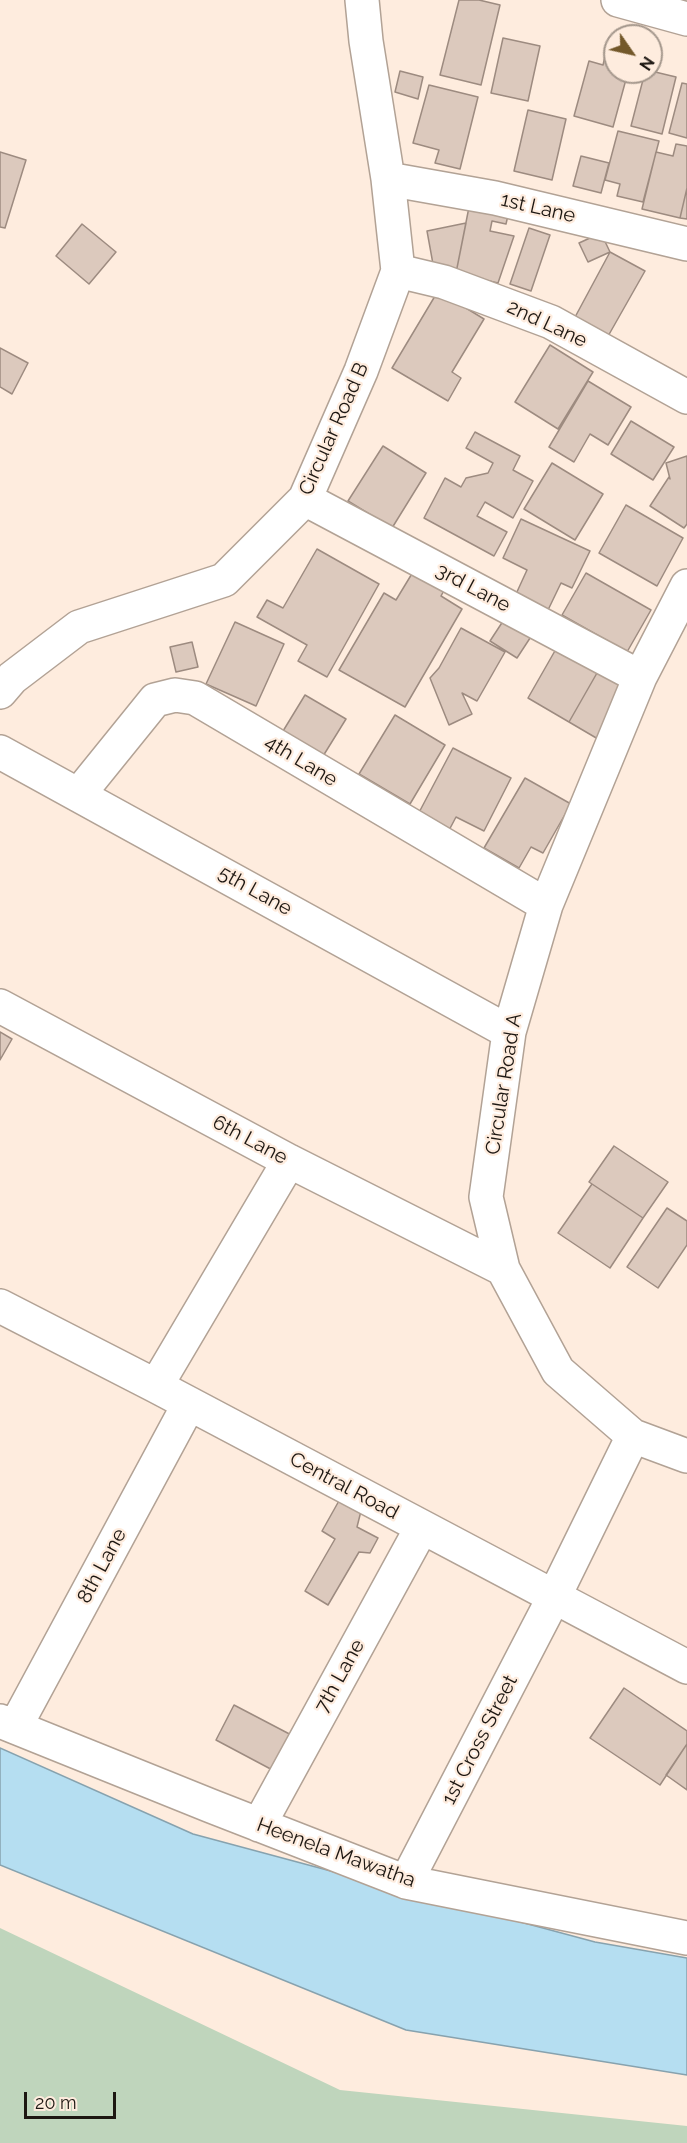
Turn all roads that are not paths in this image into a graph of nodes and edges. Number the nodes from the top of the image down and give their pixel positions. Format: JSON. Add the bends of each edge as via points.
{"nodes":[{"id":1,"x":363,"y":0,"type":"edge"},
{"id":2,"x":618,"y":0,"type":"edge"},
{"id":3,"x":687,"y":19,"type":"edge"},
{"id":4,"x":388,"y":179,"type":"junction"},
{"id":5,"x":687,"y":244,"type":"edge"},
{"id":6,"x":398,"y":272,"type":"junction"},
{"id":7,"x":687,"y":398,"type":"edge"},
{"id":8,"x":305,"y":499,"type":"junction"},
{"id":9,"x":687,"y":586,"type":"edge"},
{"id":10,"x":640,"y":677,"type":"junction"},
{"id":11,"x":0,"y":692,"type":"edge"},
{"id":12,"x":0,"y":752,"type":"edge"},
{"id":13,"x":79,"y":794,"type":"junction"},
{"id":14,"x":546,"y":905,"type":"junction"},
{"id":15,"x":0,"y":1005,"type":"edge"},
{"id":16,"x":509,"y":1032,"type":"junction"},
{"id":17,"x":289,"y":1161,"type":"junction"},
{"id":18,"x":503,"y":1269,"type":"junction"},
{"id":19,"x":0,"y":1306,"type":"edge"},
{"id":20,"x":156,"y":1386,"type":"junction"},
{"id":21,"x":189,"y":1404,"type":"junction"},
{"id":22,"x":633,"y":1436,"type":"junction"},
{"id":23,"x":687,"y":1456,"type":"edge"},
{"id":24,"x":422,"y":1527,"type":"junction"},
{"id":25,"x":554,"y":1597,"type":"junction"},
{"id":26,"x":687,"y":1667,"type":"edge"},
{"id":27,"x":8,"y":1724,"type":"edge"},
{"id":28,"x":259,"y":1825,"type":"junction"},
{"id":29,"x":406,"y":1882,"type":"junction"},
{"id":30,"x":687,"y":1938,"type":"edge"}],
"edges":[{"from":1,"to":4,"type":"street","name":"Circular Road B"},
{"from":2,"to":3,"type":"street"},
{"from":4,"to":5,"type":"street","name":"1st Lane","via":[[495,198]]},
{"from":4,"to":6,"type":"street","name":"Circular Road B"},
{"from":6,"to":7,"type":"street","name":"2nd Lane","via":[[444,282],[551,322]]},
{"from":6,"to":8,"type":"street","name":"Circular Road B","via":[[361,371]]},
{"from":8,"to":10,"type":"street","name":"3rd Lane"},
{"from":8,"to":11,"type":"street","name":"Circular Road B","via":[[224,580],[79,627],[12,678]]},
{"from":9,"to":10,"type":"street","name":"Circular Road A"},
{"from":10,"to":14,"type":"street","name":"Circular Road A"},
{"from":12,"to":13,"type":"street","name":"5th Lane"},
{"from":13,"to":14,"type":"street","name":"4th Lane","via":[[155,700],[175,695],[195,698]]},
{"from":13,"to":16,"type":"street","name":"5th Lane"},
{"from":14,"to":16,"type":"street","name":"Circular Road A"},
{"from":15,"to":17,"type":"street","name":"6th Lane"},
{"from":16,"to":18,"type":"street","name":"Circular Road A","via":[[486,1197]]},
{"from":17,"to":18,"type":"street","name":"6th Lane"},
{"from":17,"to":20,"type":"street"},
{"from":18,"to":22,"type":"street","name":"Circular Road A","via":[[558,1371]]},
{"from":19,"to":20,"type":"street","name":"Central Road"},
{"from":20,"to":21,"type":"street","name":"Central Road"},
{"from":21,"to":24,"type":"street","name":"Central Road"},
{"from":21,"to":27,"type":"street","name":"8th Lane"},
{"from":22,"to":23,"type":"street","name":"Circular Road A"},
{"from":22,"to":25,"type":"street","name":"1st Cross Street"},
{"from":24,"to":25,"type":"street","name":"Central Road"},
{"from":24,"to":28,"type":"street","name":"7th Lane"},
{"from":25,"to":26,"type":"street","name":"Central Road"},
{"from":25,"to":29,"type":"street","name":"1st Cross Street"},
{"from":27,"to":28,"type":"street","name":"Heenela Mawatha"},
{"from":28,"to":29,"type":"street","name":"Heenela Mawatha"},
{"from":29,"to":30,"type":"street","name":"Heenela Mawatha"}]}
